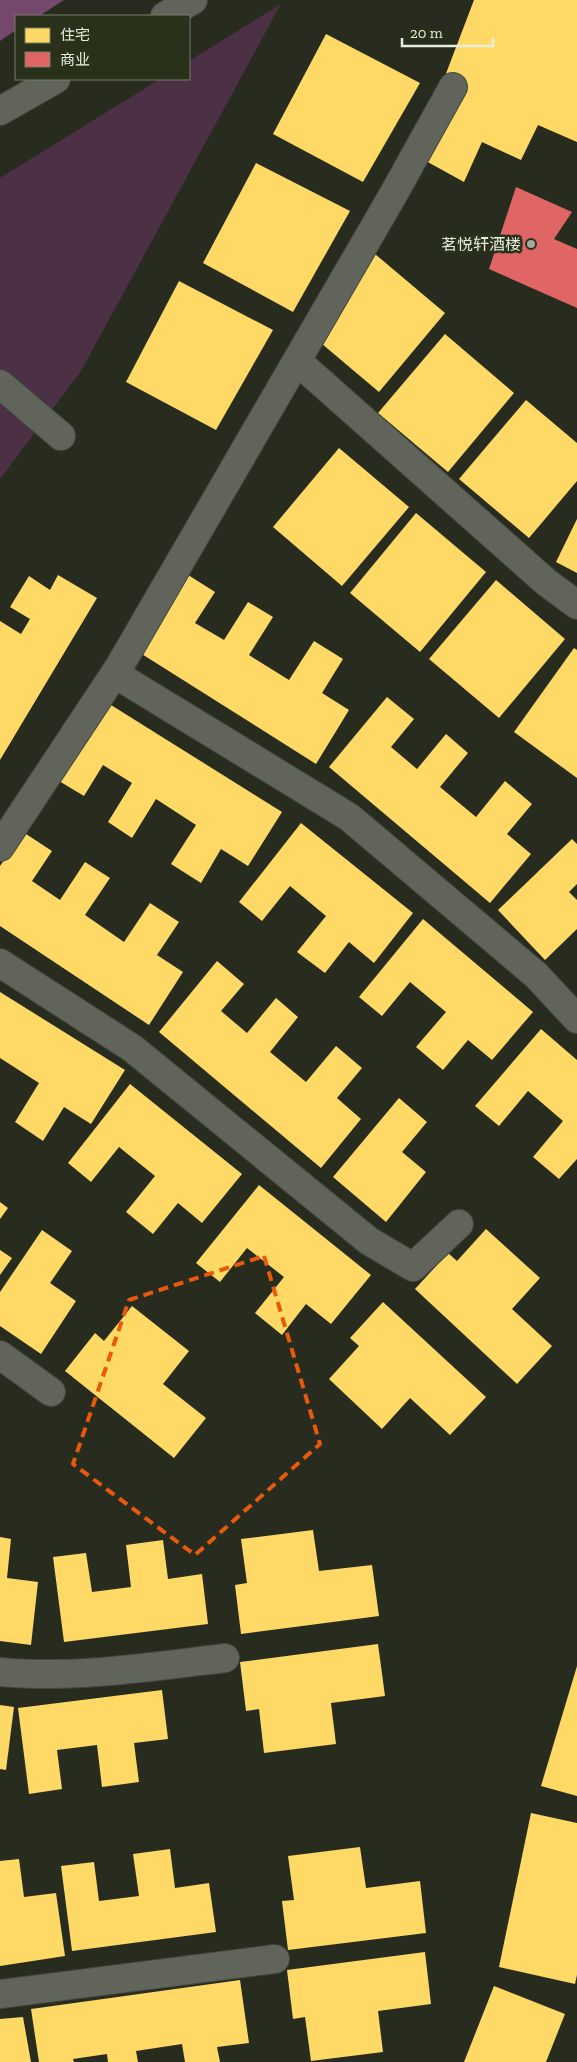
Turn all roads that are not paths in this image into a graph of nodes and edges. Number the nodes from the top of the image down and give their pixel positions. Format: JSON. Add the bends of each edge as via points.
{"nodes":[{"id":1,"x":193,"y":0,"type":"edge"},
{"id":2,"x":167,"y":15,"type":"edge"},
{"id":3,"x":54,"y":80,"type":"edge"},
{"id":4,"x":454,"y":87,"type":"dead end"},
{"id":5,"x":0,"y":111,"type":"edge"},
{"id":6,"x":297,"y":361,"type":"junction"},
{"id":7,"x":3,"y":394,"type":"edge"},
{"id":8,"x":61,"y":436,"type":"dead end"},
{"id":9,"x":577,"y":606,"type":"edge"},
{"id":10,"x":115,"y":674,"type":"junction"},
{"id":11,"x":0,"y":847,"type":"edge"},
{"id":12,"x":0,"y":963,"type":"edge"},
{"id":13,"x":577,"y":1019,"type":"edge"},
{"id":14,"x":459,"y":1224,"type":"dead end"},
{"id":15,"x":0,"y":1355,"type":"edge"},
{"id":16,"x":51,"y":1392,"type":"dead end"},
{"id":17,"x":225,"y":1658,"type":"dead end"},
{"id":18,"x":0,"y":1672,"type":"edge"},
{"id":19,"x":275,"y":1959,"type":"dead end"},
{"id":20,"x":0,"y":1994,"type":"edge"}],
"edges":[{"from":1,"to":2,"type":"street"},
{"from":3,"to":5,"type":"street"},
{"from":4,"to":6,"type":"street"},
{"from":6,"to":9,"type":"street"},
{"from":6,"to":10,"type":"street"},
{"from":7,"to":8,"type":"street"},
{"from":10,"to":11,"type":"street"},
{"from":10,"to":13,"type":"street","via":[[349,817],[536,975]]},
{"from":12,"to":14,"type":"street","via":[[132,1048],[369,1241],[413,1267]]},
{"from":15,"to":16,"type":"street"},
{"from":17,"to":18,"type":"street","via":[[37,1675]]},
{"from":19,"to":20,"type":"street"}]}
